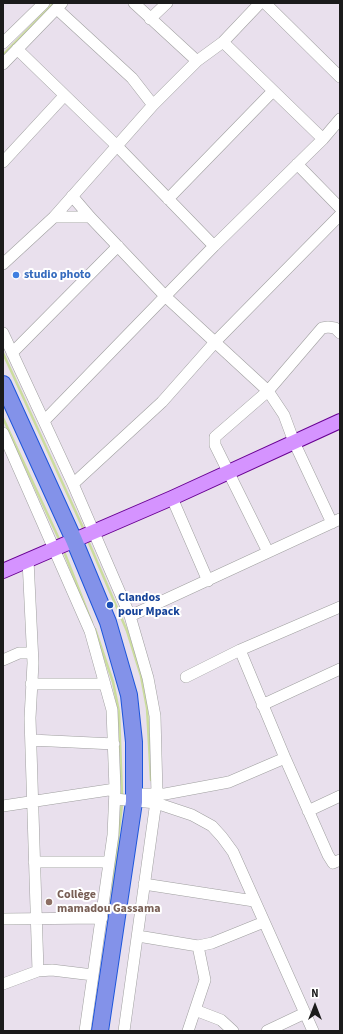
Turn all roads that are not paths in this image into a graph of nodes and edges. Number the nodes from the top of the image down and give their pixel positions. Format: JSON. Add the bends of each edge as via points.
{"nodes":[{"id":1,"x":28,"y":3,"type":"edge"},
{"id":2,"x":134,"y":3,"type":"edge"},
{"id":3,"x":166,"y":3,"type":"edge"},
{"id":4,"x":260,"y":3,"type":"edge"},
{"id":5,"x":265,"y":3,"type":"edge"},
{"id":6,"x":59,"y":6,"type":"edge"},
{"id":7,"x":40,"y":7,"type":"edge"},
{"id":8,"x":150,"y":19,"type":"junction"},
{"id":9,"x":223,"y":42,"type":"junction"},
{"id":10,"x":3,"y":43,"type":"edge"},
{"id":11,"x":17,"y":49,"type":"junction"},
{"id":12,"x":197,"y":61,"type":"junction"},
{"id":13,"x":3,"y":64,"type":"edge"},
{"id":14,"x":340,"y":77,"type":"edge"},
{"id":15,"x":273,"y":91,"type":"junction"},
{"id":16,"x":64,"y":96,"type":"junction"},
{"id":17,"x":153,"y":105,"type":"junction"},
{"id":18,"x":340,"y":119,"type":"edge"},
{"id":19,"x":323,"y":139,"type":"junction"},
{"id":20,"x":117,"y":146,"type":"junction"},
{"id":21,"x":3,"y":162,"type":"edge"},
{"id":22,"x":297,"y":164,"type":"junction"},
{"id":23,"x":72,"y":196,"type":"junction"},
{"id":24,"x":168,"y":199,"type":"junction"},
{"id":25,"x":340,"y":208,"type":"edge"},
{"id":26,"x":340,"y":215,"type":"edge"},
{"id":27,"x":90,"y":217,"type":"junction"},
{"id":28,"x":54,"y":218,"type":"junction"},
{"id":29,"x":118,"y":246,"type":"junction"},
{"id":30,"x":214,"y":246,"type":"junction"},
{"id":31,"x":3,"y":264,"type":"edge"},
{"id":32,"x":166,"y":296,"type":"junction"},
{"id":33,"x":3,"y":333,"type":"edge"},
{"id":34,"x":340,"y":333,"type":"edge"},
{"id":35,"x":216,"y":341,"type":"junction"},
{"id":36,"x":12,"y":352,"type":"junction"},
{"id":37,"x":3,"y":384,"type":"edge"},
{"id":38,"x":268,"y":391,"type":"junction"},
{"id":39,"x":44,"y":421,"type":"junction"},
{"id":40,"x":340,"y":421,"type":"edge"},
{"id":41,"x":3,"y":433,"type":"edge"},
{"id":42,"x":294,"y":442,"type":"junction"},
{"id":43,"x":228,"y":471,"type":"junction"},
{"id":44,"x":73,"y":484,"type":"junction"},
{"id":45,"x":172,"y":498,"type":"junction"},
{"id":46,"x":336,"y":521,"type":"edge"},
{"id":47,"x":94,"y":531,"type":"junction"},
{"id":48,"x":74,"y":540,"type":"junction"},
{"id":49,"x":54,"y":549,"type":"junction"},
{"id":50,"x":268,"y":552,"type":"junction"},
{"id":51,"x":28,"y":560,"type":"junction"},
{"id":52,"x":3,"y":571,"type":"edge"},
{"id":53,"x":208,"y":581,"type":"junction"},
{"id":54,"x":340,"y":607,"type":"edge"},
{"id":55,"x":130,"y":616,"type":"junction"},
{"id":56,"x":240,"y":650,"type":"junction"},
{"id":57,"x":32,"y":652,"type":"junction"},
{"id":58,"x":3,"y":660,"type":"edge"},
{"id":59,"x":340,"y":669,"type":"edge"},
{"id":60,"x":186,"y":677,"type":"dead end"},
{"id":61,"x":31,"y":684,"type":"junction"},
{"id":62,"x":105,"y":684,"type":"junction"},
{"id":63,"x":262,"y":704,"type":"junction"},
{"id":64,"x":31,"y":740,"type":"junction"},
{"id":65,"x":114,"y":744,"type":"junction"},
{"id":66,"x":285,"y":758,"type":"junction"},
{"id":67,"x":115,"y":794,"type":"junction"},
{"id":68,"x":340,"y":796,"type":"edge"},
{"id":69,"x":134,"y":798,"type":"junction"},
{"id":70,"x":156,"y":798,"type":"junction"},
{"id":71,"x":33,"y":802,"type":"junction"},
{"id":72,"x":3,"y":806,"type":"edge"},
{"id":73,"x":308,"y":811,"type":"junction"},
{"id":74,"x":340,"y":860,"type":"edge"},
{"id":75,"x":34,"y":862,"type":"junction"},
{"id":76,"x":109,"y":862,"type":"junction"},
{"id":77,"x":144,"y":884,"type":"junction"},
{"id":78,"x":254,"y":901,"type":"junction"},
{"id":79,"x":36,"y":918,"type":"junction"},
{"id":80,"x":102,"y":918,"type":"junction"},
{"id":81,"x":3,"y":920,"type":"edge"},
{"id":82,"x":264,"y":922,"type":"junction"},
{"id":83,"x":138,"y":936,"type":"junction"},
{"id":84,"x":198,"y":946,"type":"junction"},
{"id":85,"x":38,"y":971,"type":"junction"},
{"id":86,"x":93,"y":975,"type":"junction"},
{"id":87,"x":3,"y":984,"type":"edge"},
{"id":88,"x":195,"y":1010,"type":"junction"},
{"id":89,"x":305,"y":1013,"type":"junction"},
{"id":90,"x":85,"y":1031,"type":"edge"},
{"id":91,"x":100,"y":1031,"type":"edge"},
{"id":92,"x":124,"y":1031,"type":"edge"},
{"id":93,"x":188,"y":1031,"type":"edge"},
{"id":94,"x":232,"y":1031,"type":"edge"},
{"id":95,"x":267,"y":1031,"type":"edge"},
{"id":96,"x":313,"y":1031,"type":"edge"}],
"edges":[{"from":1,"to":7,"type":"street"},
{"from":2,"to":8,"type":"street"},
{"from":3,"to":8,"type":"street"},
{"from":4,"to":9,"type":"street"},
{"from":5,"to":14,"type":"street"},
{"from":6,"to":11,"type":"street"},
{"from":6,"to":17,"type":"street","via":[[132,78]]},
{"from":7,"to":10,"type":"street"},
{"from":8,"to":12,"type":"street"},
{"from":9,"to":12,"type":"street"},
{"from":9,"to":15,"type":"street"},
{"from":11,"to":13,"type":"street"},
{"from":11,"to":16,"type":"street"},
{"from":12,"to":17,"type":"street"},
{"from":15,"to":19,"type":"street"},
{"from":15,"to":24,"type":"street"},
{"from":16,"to":20,"type":"street"},
{"from":16,"to":21,"type":"street"},
{"from":17,"to":20,"type":"street"},
{"from":18,"to":19,"type":"street"},
{"from":19,"to":22,"type":"street"},
{"from":20,"to":23,"type":"street"},
{"from":20,"to":24,"type":"street"},
{"from":22,"to":25,"type":"street"},
{"from":22,"to":30,"type":"street"},
{"from":23,"to":27,"type":"street"},
{"from":23,"to":28,"type":"street"},
{"from":24,"to":30,"type":"street"},
{"from":26,"to":35,"type":"street"},
{"from":27,"to":28,"type":"street"},
{"from":27,"to":29,"type":"street"},
{"from":28,"to":31,"type":"street"},
{"from":29,"to":32,"type":"street"},
{"from":29,"to":36,"type":"street"},
{"from":30,"to":32,"type":"street"},
{"from":32,"to":35,"type":"street"},
{"from":32,"to":39,"type":"street"},
{"from":33,"to":36,"type":"street"},
{"from":34,"to":38,"type":"street","via":[[335,328],[322,328]]},
{"from":35,"to":38,"type":"street"},
{"from":35,"to":44,"type":"street","via":[[162,402]]},
{"from":36,"to":39,"type":"street"},
{"from":37,"to":48,"type":"highway"},
{"from":38,"to":42,"type":"street","via":[[284,415]]},
{"from":38,"to":43,"type":"street","via":[[215,437],[215,445]]},
{"from":39,"to":44,"type":"street"},
{"from":40,"to":42,"type":"main road"},
{"from":41,"to":49,"type":"street"},
{"from":42,"to":43,"type":"main road"},
{"from":42,"to":46,"type":"street"},
{"from":43,"to":45,"type":"main road"},
{"from":43,"to":50,"type":"street"},
{"from":44,"to":47,"type":"street"},
{"from":45,"to":47,"type":"main road"},
{"from":45,"to":53,"type":"street"},
{"from":46,"to":50,"type":"street"},
{"from":47,"to":48,"type":"main road"},
{"from":47,"to":55,"type":"street"},
{"from":48,"to":49,"type":"main road"},
{"from":48,"to":69,"type":"highway","via":[[108,622],[126,679],[133,727]]},
{"from":49,"to":51,"type":"main road"},
{"from":49,"to":62,"type":"street","via":[[90,631]]},
{"from":50,"to":53,"type":"street"},
{"from":51,"to":52,"type":"main road"},
{"from":51,"to":57,"type":"street"},
{"from":53,"to":55,"type":"street"},
{"from":54,"to":56,"type":"street"},
{"from":55,"to":70,"type":"street","via":[[148,678],[155,716]]},
{"from":56,"to":60,"type":"street"},
{"from":56,"to":63,"type":"street"},
{"from":57,"to":58,"type":"street","via":[[19,653]]},
{"from":57,"to":61,"type":"street"},
{"from":59,"to":63,"type":"street"},
{"from":61,"to":62,"type":"street"},
{"from":61,"to":64,"type":"street"},
{"from":62,"to":65,"type":"street","via":[[112,710]]},
{"from":63,"to":66,"type":"street"},
{"from":64,"to":65,"type":"street"},
{"from":64,"to":71,"type":"street"},
{"from":65,"to":67,"type":"street"},
{"from":66,"to":70,"type":"street","via":[[229,782]]},
{"from":66,"to":73,"type":"street"},
{"from":67,"to":69,"type":"street"},
{"from":67,"to":71,"type":"street"},
{"from":67,"to":76,"type":"street"},
{"from":68,"to":73,"type":"street"},
{"from":69,"to":70,"type":"street"},
{"from":69,"to":91,"type":"highway"},
{"from":70,"to":77,"type":"street"},
{"from":70,"to":78,"type":"street","via":[[212,826],[233,852]]},
{"from":71,"to":72,"type":"street"},
{"from":71,"to":75,"type":"street"},
{"from":73,"to":74,"type":"street","via":[[333,863]]},
{"from":75,"to":76,"type":"street"},
{"from":75,"to":79,"type":"street"},
{"from":76,"to":80,"type":"street"},
{"from":77,"to":78,"type":"street"},
{"from":77,"to":83,"type":"street"},
{"from":78,"to":82,"type":"street"},
{"from":79,"to":80,"type":"street"},
{"from":79,"to":81,"type":"street"},
{"from":79,"to":85,"type":"street"},
{"from":80,"to":86,"type":"street"},
{"from":82,"to":84,"type":"street"},
{"from":82,"to":89,"type":"street"},
{"from":83,"to":84,"type":"street"},
{"from":83,"to":92,"type":"street"},
{"from":84,"to":88,"type":"street","via":[[204,980]]},
{"from":85,"to":86,"type":"street","via":[[52,970]]},
{"from":85,"to":87,"type":"street"},
{"from":86,"to":90,"type":"street"},
{"from":88,"to":93,"type":"street"},
{"from":88,"to":94,"type":"street","via":[[221,1020]]},
{"from":89,"to":95,"type":"street"},
{"from":89,"to":96,"type":"street"}]}
